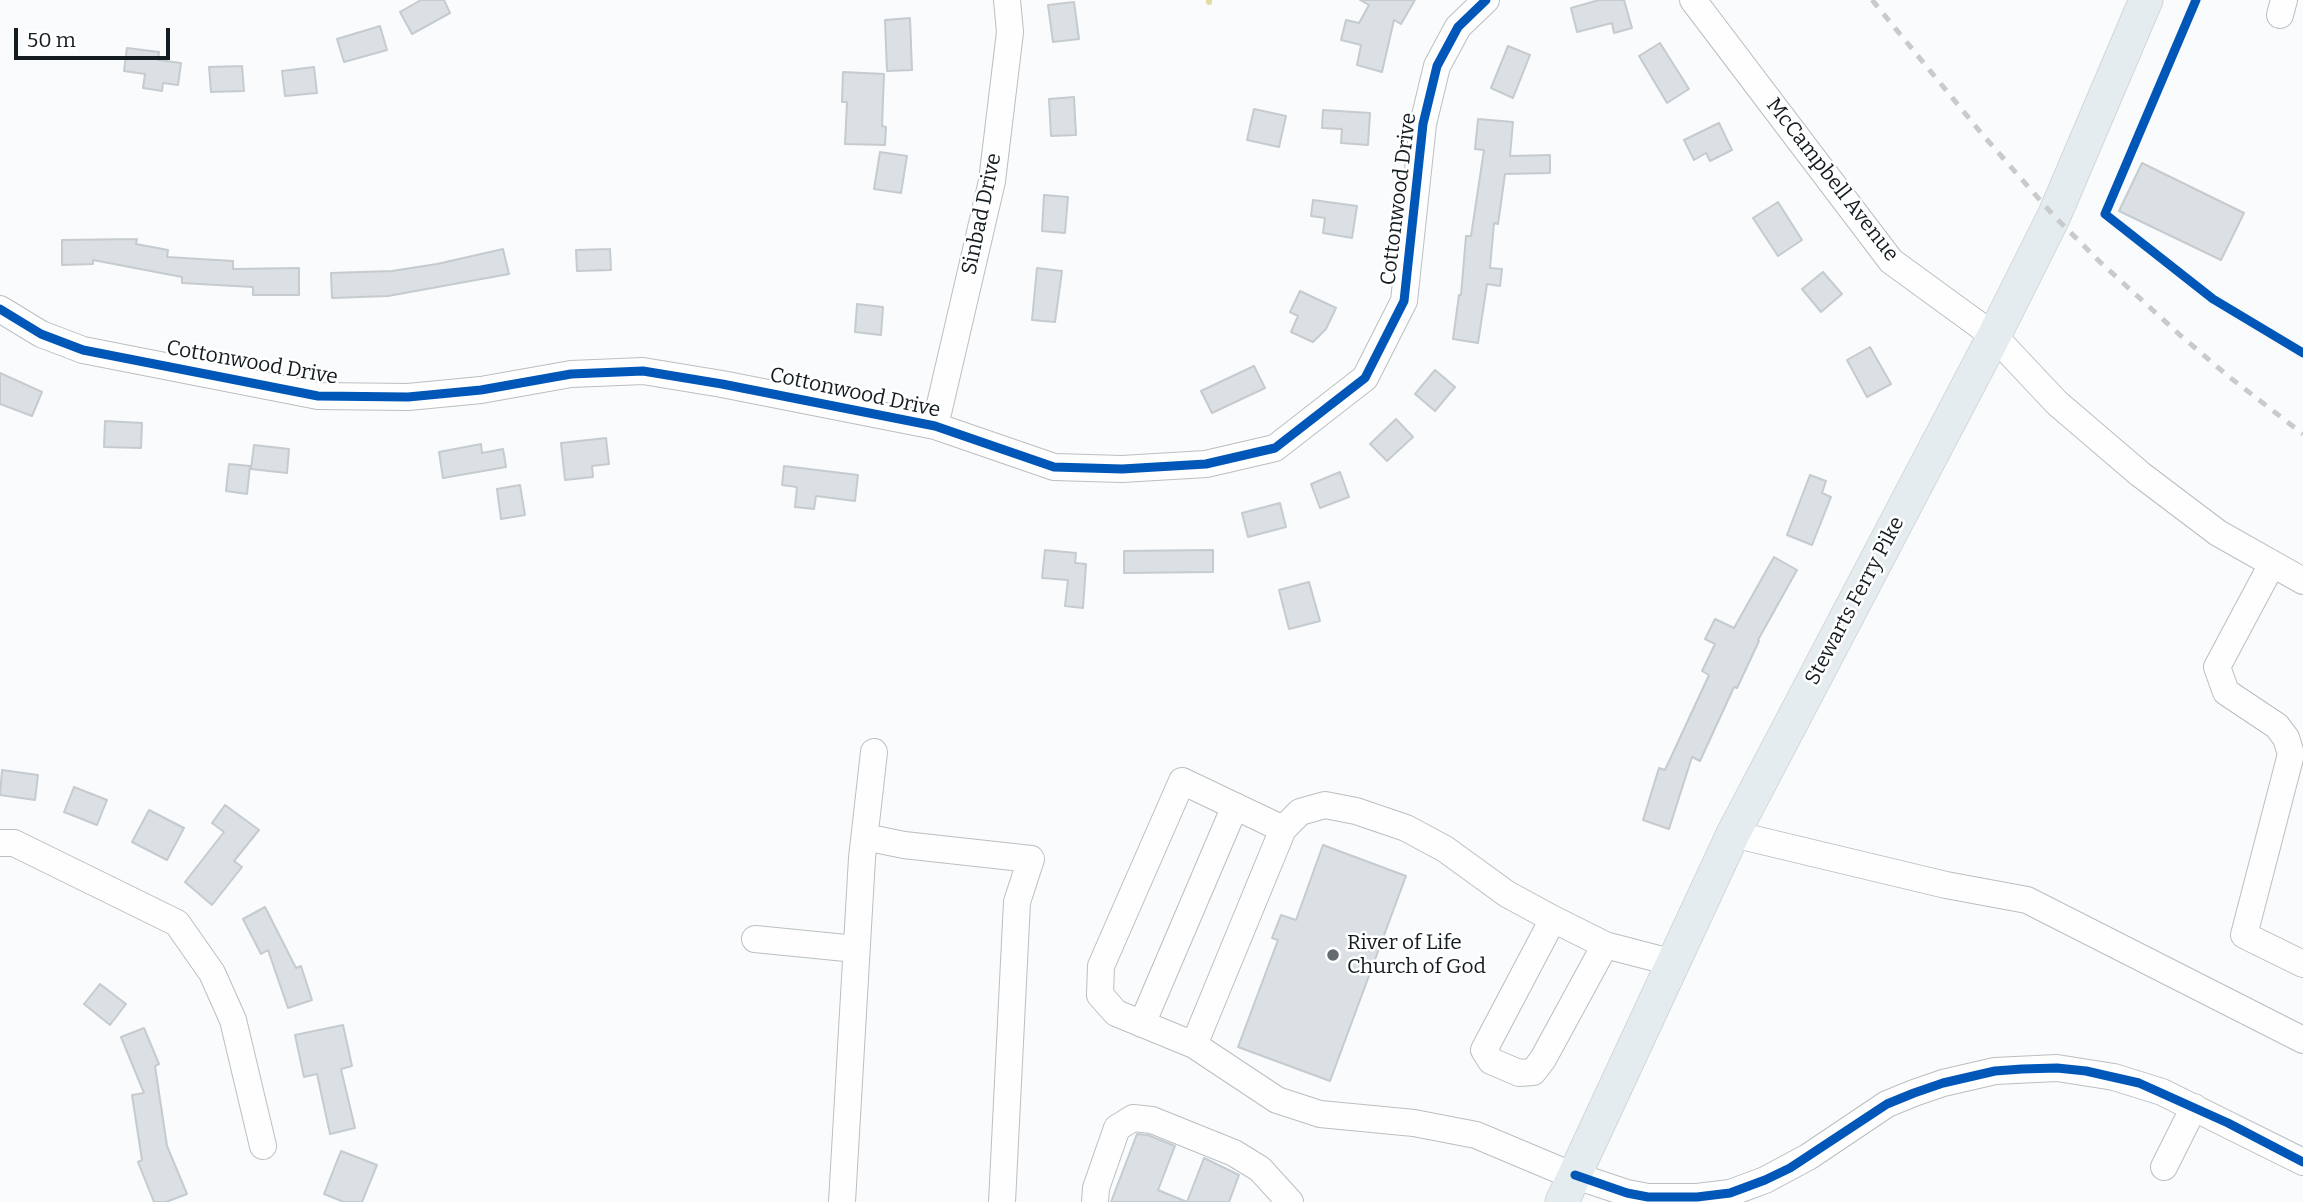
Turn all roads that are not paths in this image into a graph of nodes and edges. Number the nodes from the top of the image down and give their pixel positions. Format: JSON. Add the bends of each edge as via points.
{"nodes":[{"id":1,"x":1007,"y":0,"type":"edge"},
{"id":2,"x":1486,"y":0,"type":"edge"},
{"id":3,"x":1693,"y":0,"type":"edge"},
{"id":4,"x":2146,"y":0,"type":"edge"},
{"id":5,"x":0,"y":309,"type":"edge"},
{"id":6,"x":1994,"y":336,"type":"junction"},
{"id":7,"x":935,"y":426,"type":"junction"},
{"id":8,"x":2272,"y":564,"type":"junction"},
{"id":9,"x":2303,"y":581,"type":"edge"},
{"id":10,"x":874,"y":752,"type":"dead end"},
{"id":11,"x":1235,"y":806,"type":"junction"},
{"id":12,"x":1283,"y":829,"type":"junction"},
{"id":13,"x":1733,"y":834,"type":"junction"},
{"id":14,"x":865,"y":837,"type":"junction"},
{"id":15,"x":0,"y":844,"type":"edge"},
{"id":16,"x":1553,"y":919,"type":"junction"},
{"id":17,"x":755,"y":939,"type":"dead end"},
{"id":18,"x":1605,"y":945,"type":"junction"},
{"id":19,"x":856,"y":949,"type":"junction"},
{"id":20,"x":1674,"y":963,"type":"junction"},
{"id":21,"x":2303,"y":964,"type":"edge"},
{"id":22,"x":1142,"y":1024,"type":"junction"},
{"id":23,"x":2303,"y":1040,"type":"edge"},
{"id":24,"x":1195,"y":1045,"type":"junction"},
{"id":25,"x":2194,"y":1107,"type":"junction"},
{"id":26,"x":263,"y":1146,"type":"dead end"},
{"id":27,"x":2303,"y":1162,"type":"edge"},
{"id":28,"x":2164,"y":1167,"type":"dead end"},
{"id":29,"x":1569,"y":1189,"type":"edge"},
{"id":30,"x":1773,"y":1190,"type":"edge"},
{"id":31,"x":1731,"y":1197,"type":"edge"},
{"id":32,"x":842,"y":1202,"type":"edge"},
{"id":33,"x":1002,"y":1202,"type":"edge"},
{"id":34,"x":1095,"y":1202,"type":"edge"},
{"id":35,"x":1290,"y":1202,"type":"edge"}],
"edges":[{"from":1,"to":7,"type":"street","name":"Sinbad Drive","via":[[1010,32],[992,181]]},
{"from":2,"to":7,"type":"street","name":"Cottonwood Drive","via":[[1458,27],[1437,66],[1423,124],[1404,301],[1365,378],[1322,412],[1275,448],[1206,464],[1122,469],[1054,467]]},
{"from":3,"to":6,"type":"street","name":"McCampbell Avenue","via":[[1891,261]]},
{"from":4,"to":6,"type":"main road","name":"Stewarts Ferry Pike","via":[[2054,216]]},
{"from":5,"to":7,"type":"street","name":"Cottonwood Drive","via":[[41,334],[83,350],[318,396],[408,397],[571,374],[643,371]]},
{"from":6,"to":8,"type":"street","name":"McCampbell Avenue","via":[[2057,403],[2140,474],[2218,534]]},
{"from":6,"to":13,"type":"main road","name":"Stewarts Ferry Pike"},
{"from":8,"to":9,"type":"street","name":"McCampbell Avenue"},
{"from":8,"to":21,"type":"street","via":[[2217,667],[2226,692],[2277,726],[2291,754],[2244,935]]},
{"from":10,"to":14,"type":"street"},
{"from":11,"to":12,"type":"street"},
{"from":11,"to":22,"type":"street"},
{"from":11,"to":22,"type":"street","via":[[1182,780],[1101,966],[1100,995],[1116,1013]]},
{"from":12,"to":16,"type":"street","via":[[1300,812],[1325,805],[1356,811],[1406,828],[1445,849],[1507,894]]},
{"from":12,"to":24,"type":"street"},
{"from":13,"to":20,"type":"main road","name":"Stewarts Ferry Pike"},
{"from":13,"to":23,"type":"street","via":[[2027,900]]},
{"from":14,"to":19,"type":"street"},
{"from":14,"to":33,"type":"street","via":[[1031,859],[1017,902]]},
{"from":15,"to":26,"type":"street","via":[[14,844],[177,923],[212,973],[233,1020]]},
{"from":16,"to":18,"type":"street"},
{"from":16,"to":18,"type":"street","via":[[1484,1050],[1491,1061],[1519,1073],[1533,1072]]},
{"from":17,"to":19,"type":"street"},
{"from":18,"to":20,"type":"street"},
{"from":19,"to":32,"type":"street"},
{"from":20,"to":29,"type":"main road","name":"Stewarts Ferry Pike"},
{"from":22,"to":24,"type":"street"},
{"from":24,"to":29,"type":"street","via":[[1277,1100],[1320,1114],[1414,1123],[1476,1135]]},
{"from":25,"to":27,"type":"street"},
{"from":25,"to":28,"type":"street"},
{"from":25,"to":30,"type":"street","via":[[2139,1083],[2086,1071],[1995,1071],[1943,1083],[1887,1104],[1808,1157]]},
{"from":29,"to":31,"type":"street","via":[[1648,1197]]},
{"from":30,"to":31,"type":"street"},
{"from":34,"to":35,"type":"street","via":[[1117,1128],[1133,1118],[1152,1120],[1234,1153],[1260,1169]]}]}
